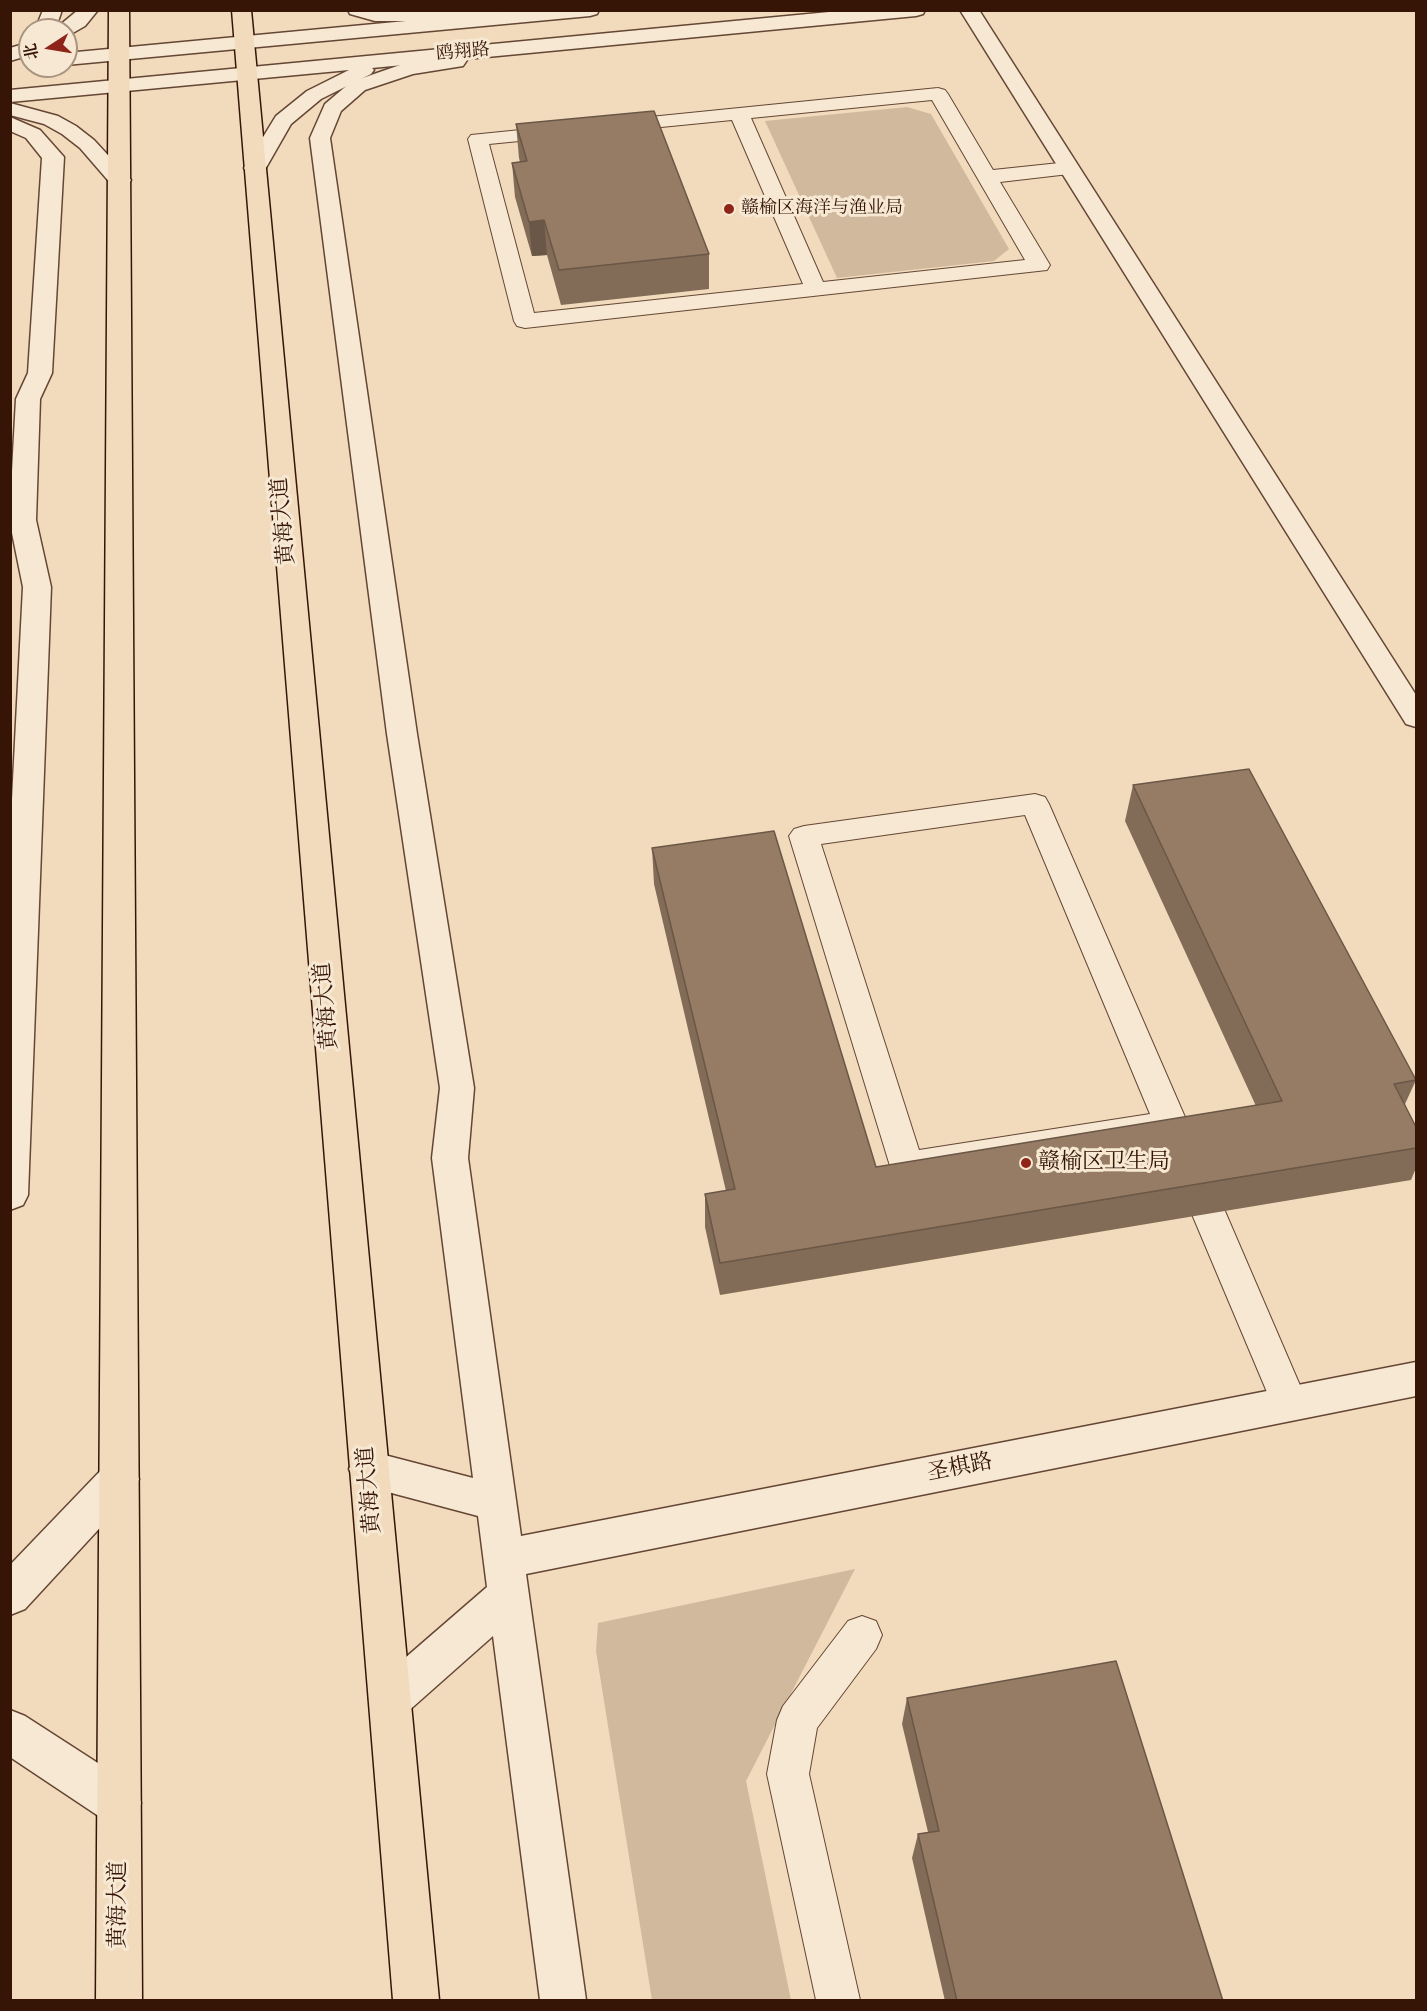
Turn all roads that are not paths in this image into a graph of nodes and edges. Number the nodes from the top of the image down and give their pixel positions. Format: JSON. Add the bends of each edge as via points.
{"nodes":[{"id":1,"x":89,"y":10,"type":"edge"},
{"id":2,"x":119,"y":10,"type":"edge"},
{"id":3,"x":241,"y":10,"type":"edge"},
{"id":4,"x":357,"y":10,"type":"edge"},
{"id":5,"x":590,"y":10,"type":"edge"},
{"id":6,"x":916,"y":10,"type":"edge"},
{"id":7,"x":969,"y":10,"type":"edge"},
{"id":8,"x":548,"y":14,"type":"junction"},
{"id":9,"x":78,"y":22,"type":"edge"},
{"id":10,"x":462,"y":53,"type":"junction"},
{"id":11,"x":245,"y":58,"type":"junction"},
{"id":12,"x":400,"y":59,"type":"junction"},
{"id":13,"x":78,"y":61,"type":"edge"},
{"id":14,"x":120,"y":70,"type":"junction"},
{"id":15,"x":10,"y":96,"type":"edge"},
{"id":16,"x":10,"y":109,"type":"edge"},
{"id":17,"x":739,"y":114,"type":"junction"},
{"id":18,"x":10,"y":123,"type":"edge"},
{"id":19,"x":255,"y":168,"type":"junction"},
{"id":20,"x":1069,"y":168,"type":"junction"},
{"id":21,"x":986,"y":177,"type":"junction"},
{"id":22,"x":120,"y":180,"type":"junction"},
{"id":23,"x":816,"y":290,"type":"junction"},
{"id":24,"x":1416,"y":717,"type":"edge"},
{"id":25,"x":1171,"y":1124,"type":"junction"},
{"id":26,"x":10,"y":1195,"type":"edge"},
{"id":27,"x":1416,"y":1379,"type":"edge"},
{"id":28,"x":1290,"y":1404,"type":"junction"},
{"id":29,"x":369,"y":1469,"type":"junction"},
{"id":30,"x":119,"y":1479,"type":"junction"},
{"id":31,"x":497,"y":1503,"type":"junction"},
{"id":32,"x":506,"y":1577,"type":"junction"},
{"id":33,"x":10,"y":1595,"type":"edge"},
{"id":34,"x":862,"y":1635,"type":"dead end"},
{"id":35,"x":390,"y":1699,"type":"junction"},
{"id":36,"x":10,"y":1731,"type":"edge"},
{"id":37,"x":119,"y":1803,"type":"junction"},
{"id":38,"x":119,"y":2001,"type":"edge"},
{"id":39,"x":416,"y":2001,"type":"edge"},
{"id":40,"x":563,"y":2001,"type":"edge"},
{"id":41,"x":838,"y":2001,"type":"edge"}],
"edges":[{"from":1,"to":9,"type":"street"},
{"from":2,"to":14,"type":"main road","name":"黄海大道"},
{"from":3,"to":11,"type":"main road","name":"黄海大道"},
{"from":4,"to":8,"type":"street","via":[[374,15],[410,16]]},
{"from":5,"to":8,"type":"street","name":"鸥翔路"},
{"from":6,"to":10,"type":"street","name":"鸥翔路"},
{"from":7,"to":20,"type":"street"},
{"from":8,"to":11,"type":"street","name":"鸥翔路"},
{"from":10,"to":12,"type":"street","name":"鸥翔路"},
{"from":10,"to":31,"type":"street","via":[[456,62],[410,68],[358,86],[332,108],[320,138],[402,734],[457,1088],[450,1158]]},
{"from":11,"to":12,"type":"street","name":"鸥翔路"},
{"from":11,"to":14,"type":"street","name":"鸥翔路"},
{"from":11,"to":14,"type":"street","name":"鸥翔路"},
{"from":11,"to":19,"type":"main road","name":"黄海大道"},
{"from":12,"to":19,"type":"street","via":[[346,78],[314,95],[283,120]]},
{"from":13,"to":14,"type":"street","name":"鸥翔路"},
{"from":14,"to":15,"type":"street","name":"鸥翔路"},
{"from":14,"to":22,"type":"main road","name":"黄海大道"},
{"from":16,"to":22,"type":"street","via":[[51,120],[69,130]]},
{"from":17,"to":21,"type":"lane","via":[[938,94]]},
{"from":17,"to":23,"type":"lane"},
{"from":17,"to":23,"type":"lane","via":[[478,139],[525,321]]},
{"from":18,"to":26,"type":"street","via":[[33,134],[53,157],[40,374],[28,399],[23,520],[37,587]]},
{"from":19,"to":29,"type":"main road","name":"黄海大道"},
{"from":20,"to":21,"type":"lane"},
{"from":20,"to":24,"type":"street"},
{"from":21,"to":23,"type":"lane","via":[[1039,265]]},
{"from":22,"to":30,"type":"main road","name":"黄海大道"},
{"from":25,"to":25,"type":"lane","via":[[907,1166],[804,836],[1035,804]]},
{"from":25,"to":28,"type":"lane"},
{"from":27,"to":28,"type":"street","name":"圣棋路"},
{"from":28,"to":32,"type":"street","name":"圣棋路"},
{"from":29,"to":31,"type":"street"},
{"from":29,"to":35,"type":"main road","name":"黄海大道"},
{"from":30,"to":33,"type":"street"},
{"from":30,"to":37,"type":"main road","name":"黄海大道"},
{"from":31,"to":32,"type":"street"},
{"from":32,"to":35,"type":"street"},
{"from":32,"to":40,"type":"street"},
{"from":34,"to":41,"type":"lane","via":[[798,1720],[788,1774]]},
{"from":35,"to":39,"type":"main road","name":"黄海大道"},
{"from":36,"to":37,"type":"street"},
{"from":37,"to":38,"type":"main road","name":"黄海大道"}]}
